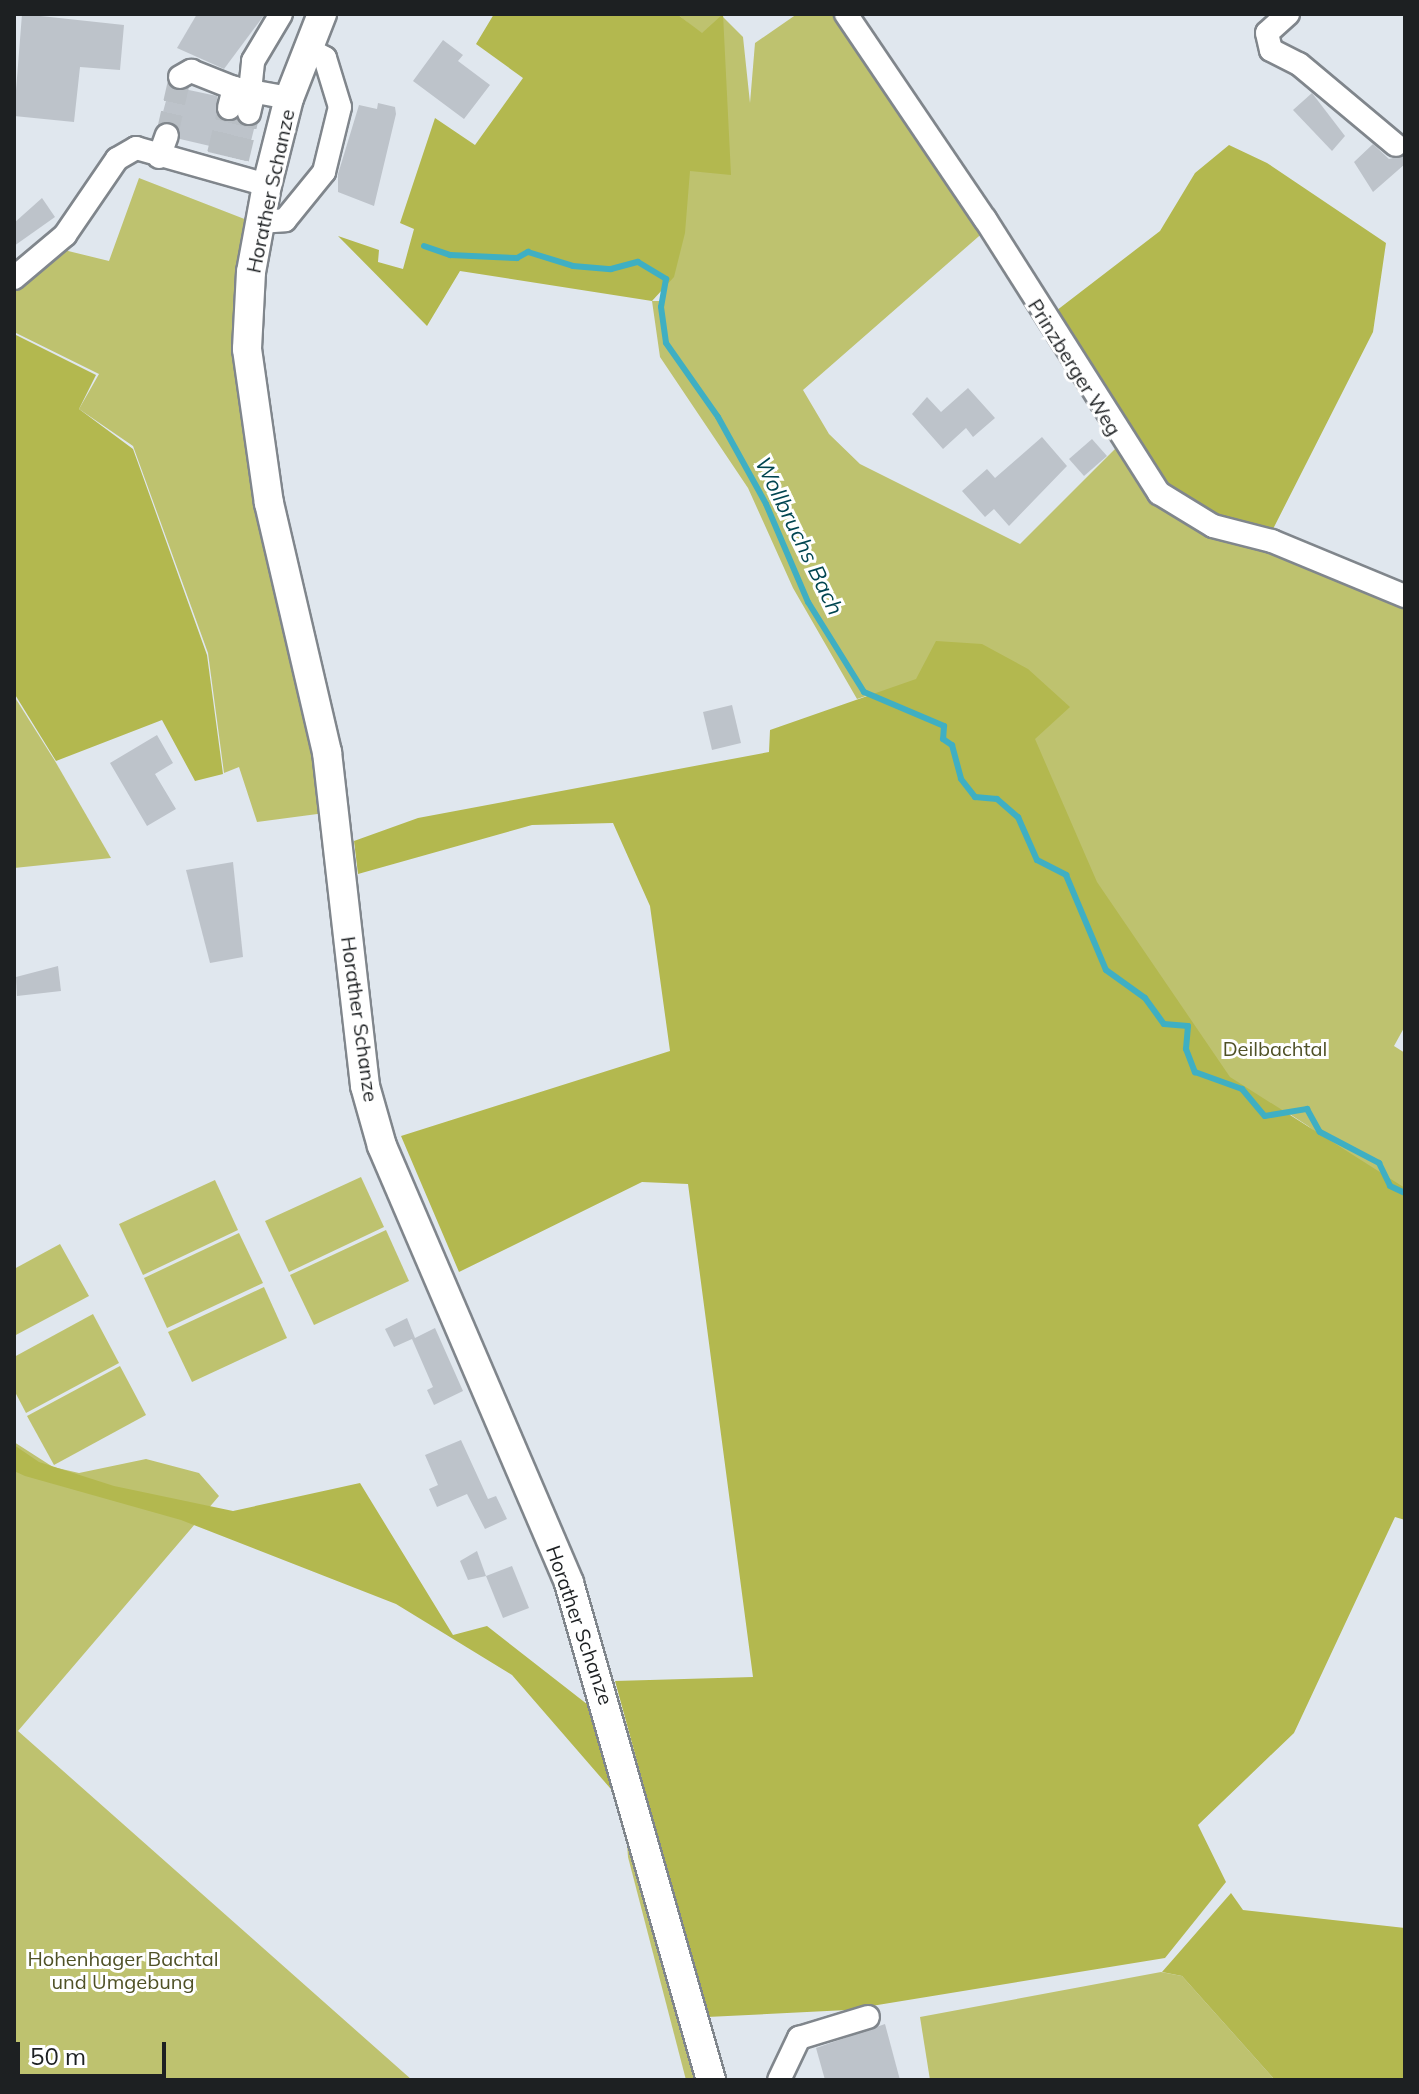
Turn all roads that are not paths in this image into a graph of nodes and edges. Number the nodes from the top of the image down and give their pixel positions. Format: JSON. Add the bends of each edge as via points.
{"nodes":[{"id":1,"x":281,"y":14,"type":"edge"},
{"id":2,"x":322,"y":14,"type":"edge"},
{"id":3,"x":846,"y":14,"type":"edge"},
{"id":4,"x":1288,"y":14,"type":"edge"},
{"id":5,"x":306,"y":48,"type":"junction"},
{"id":6,"x":180,"y":77,"type":"dead end"},
{"id":7,"x":243,"y":98,"type":"junction"},
{"id":8,"x":289,"y":98,"type":"junction"},
{"id":9,"x":1396,"y":145,"type":"dead end"},
{"id":10,"x":267,"y":185,"type":"junction"},
{"id":11,"x":259,"y":222,"type":"junction"},
{"id":12,"x":14,"y":278,"type":"edge"},
{"id":13,"x":1405,"y":596,"type":"edge"},
{"id":14,"x":868,"y":2017,"type":"dead end"},
{"id":15,"x":711,"y":2080,"type":"edge"},
{"id":16,"x":779,"y":2080,"type":"edge"}],
"edges":[{"from":1,"to":7,"type":"lane","via":[[253,61]]},
{"from":2,"to":5,"type":"main road","name":"Horather Schanze"},
{"from":3,"to":13,"type":"lane","name":"Prinzberger Weg","via":[[985,219],[1159,493],[1213,526],[1272,541]]},
{"from":4,"to":9,"type":"lane","via":[[1267,33],[1271,50],[1299,64]]},
{"from":5,"to":8,"type":"main road","name":"Horather Schanze"},
{"from":5,"to":11,"type":"lane","via":[[325,58],[340,107],[324,172],[285,220]]},
{"from":6,"to":7,"type":"lane","via":[[191,71]]},
{"from":7,"to":8,"type":"lane"},
{"from":8,"to":10,"type":"main road","name":"Horather Schanze"},
{"from":10,"to":11,"type":"main road","name":"Horather Schanze"},
{"from":10,"to":12,"type":"lane","via":[[226,164],[163,146],[136,148],[117,159],[65,235]]},
{"from":11,"to":15,"type":"main road","name":"Horather Schanze","via":[[247,349],[255,429],[327,752],[365,1086],[382,1146],[569,1583]]},
{"from":14,"to":16,"type":"lane","via":[[799,2038]]}]}
